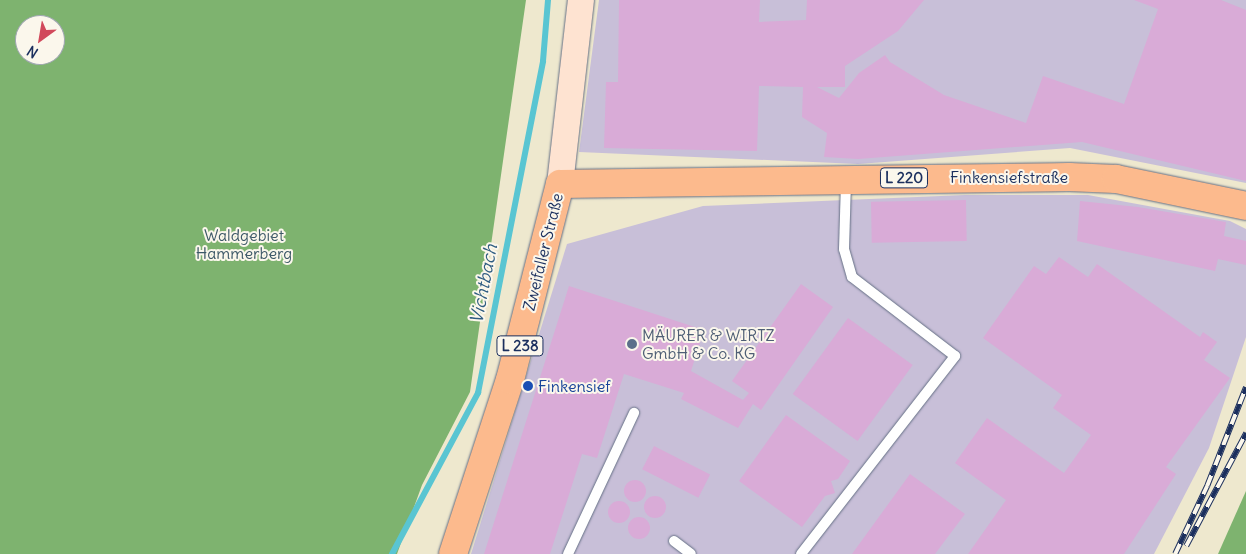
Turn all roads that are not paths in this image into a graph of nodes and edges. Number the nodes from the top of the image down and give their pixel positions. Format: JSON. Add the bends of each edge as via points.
{"nodes":[{"id":1,"x":581,"y":0,"type":"edge"},
{"id":2,"x":846,"y":179,"type":"junction"},
{"id":3,"x":560,"y":184,"type":"junction"},
{"id":4,"x":1246,"y":206,"type":"edge"},
{"id":5,"x":634,"y":413,"type":"dead end"},
{"id":6,"x":674,"y":542,"type":"dead end"},
{"id":7,"x":453,"y":554,"type":"edge"},
{"id":8,"x":568,"y":554,"type":"edge"},
{"id":9,"x":691,"y":554,"type":"edge"},
{"id":10,"x":801,"y":554,"type":"edge"}],
"edges":[{"from":1,"to":3,"type":"main road","name":"Zweifaller Straße","number":"L 238"},
{"from":2,"to":3,"type":"main road","name":"Finkensiefstraße","number":"L 220"},
{"from":2,"to":4,"type":"main road","name":"Finkensiefstraße","number":"L 220","via":[[1116,179]]},
{"from":2,"to":10,"type":"lane","via":[[844,249],[852,277],[955,356]]},
{"from":3,"to":7,"type":"main road","name":"Zweifaller Straße","number":"L 238","via":[[510,380]]},
{"from":5,"to":8,"type":"lane"},
{"from":6,"to":9,"type":"lane"}]}
